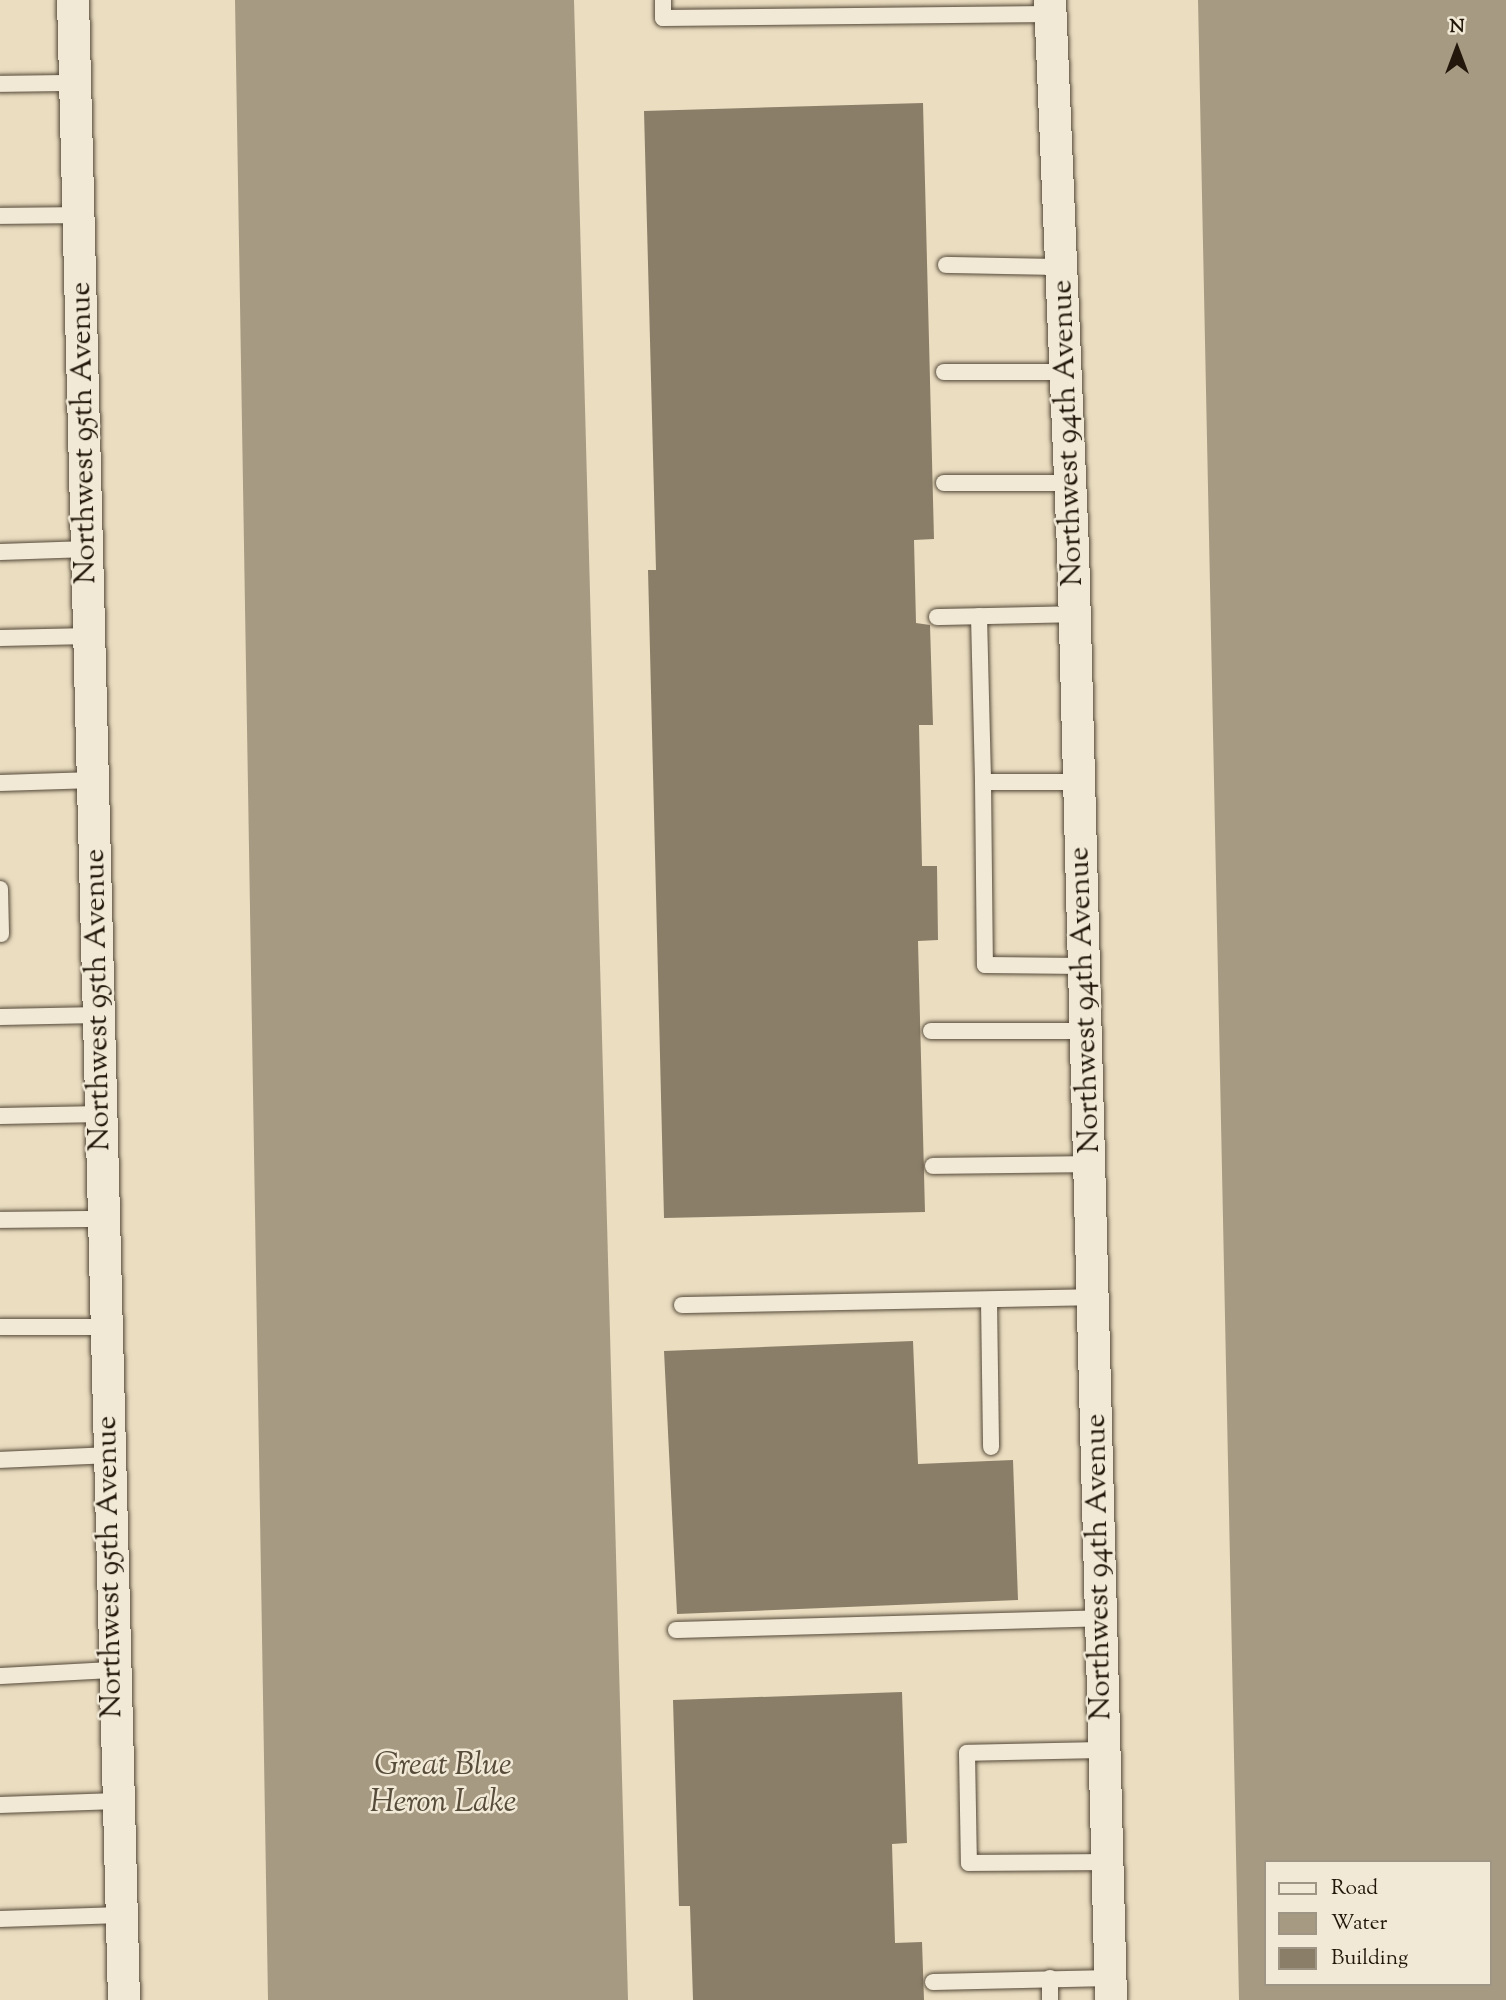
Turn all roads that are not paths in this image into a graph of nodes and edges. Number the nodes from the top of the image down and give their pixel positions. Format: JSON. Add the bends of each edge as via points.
{"nodes":[{"id":1,"x":73,"y":0,"type":"edge"},
{"id":2,"x":663,"y":0,"type":"edge"},
{"id":3,"x":1050,"y":7,"type":"edge"},
{"id":4,"x":76,"y":83,"type":"junction"},
{"id":5,"x":0,"y":84,"type":"edge"},
{"id":6,"x":80,"y":215,"type":"junction"},
{"id":7,"x":0,"y":216,"type":"edge"},
{"id":8,"x":946,"y":265,"type":"dead end"},
{"id":9,"x":1063,"y":267,"type":"junction"},
{"id":10,"x":944,"y":372,"type":"dead end"},
{"id":11,"x":1067,"y":372,"type":"junction"},
{"id":12,"x":944,"y":483,"type":"dead end"},
{"id":13,"x":1071,"y":483,"type":"junction"},
{"id":14,"x":88,"y":549,"type":"junction"},
{"id":15,"x":0,"y":552,"type":"edge"},
{"id":16,"x":1075,"y":614,"type":"junction"},
{"id":17,"x":979,"y":616,"type":"junction"},
{"id":18,"x":937,"y":617,"type":"dead end"},
{"id":19,"x":90,"y":636,"type":"junction"},
{"id":20,"x":0,"y":638,"type":"edge"},
{"id":21,"x":94,"y":780,"type":"junction"},
{"id":22,"x":983,"y":782,"type":"junction"},
{"id":23,"x":1079,"y":782,"type":"junction"},
{"id":24,"x":0,"y":783,"type":"edge"},
{"id":25,"x":0,"y":889,"type":"edge"},
{"id":26,"x":1,"y":934,"type":"edge"},
{"id":27,"x":1085,"y":966,"type":"junction"},
{"id":28,"x":99,"y":1015,"type":"junction"},
{"id":29,"x":0,"y":1017,"type":"edge"},
{"id":30,"x":931,"y":1031,"type":"dead end"},
{"id":31,"x":1087,"y":1031,"type":"junction"},
{"id":32,"x":102,"y":1114,"type":"junction"},
{"id":33,"x":0,"y":1116,"type":"edge"},
{"id":34,"x":1090,"y":1164,"type":"junction"},
{"id":35,"x":933,"y":1166,"type":"dead end"},
{"id":36,"x":104,"y":1219,"type":"junction"},
{"id":37,"x":0,"y":1220,"type":"edge"},
{"id":38,"x":1094,"y":1297,"type":"junction"},
{"id":39,"x":989,"y":1300,"type":"junction"},
{"id":40,"x":682,"y":1306,"type":"dead end"},
{"id":41,"x":0,"y":1327,"type":"edge"},
{"id":42,"x":106,"y":1327,"type":"junction"},
{"id":43,"x":992,"y":1447,"type":"dead end"},
{"id":44,"x":109,"y":1455,"type":"junction"},
{"id":45,"x":0,"y":1460,"type":"edge"},
{"id":46,"x":1102,"y":1618,"type":"junction"},
{"id":47,"x":676,"y":1630,"type":"dead end"},
{"id":48,"x":112,"y":1670,"type":"junction"},
{"id":49,"x":0,"y":1676,"type":"edge"},
{"id":50,"x":1105,"y":1750,"type":"junction"},
{"id":51,"x":117,"y":1801,"type":"junction"},
{"id":52,"x":0,"y":1805,"type":"edge"},
{"id":53,"x":1107,"y":1862,"type":"junction"},
{"id":54,"x":121,"y":1915,"type":"junction"},
{"id":55,"x":0,"y":1919,"type":"edge"},
{"id":56,"x":1050,"y":1978,"type":"junction"},
{"id":57,"x":933,"y":1982,"type":"dead end"},
{"id":58,"x":1111,"y":1989,"type":"edge"},
{"id":59,"x":124,"y":2000,"type":"edge"},
{"id":60,"x":1050,"y":2000,"type":"edge"}],
"edges":[{"from":1,"to":4,"type":"street","name":"Northwest 95th Avenue"},
{"from":2,"to":3,"type":"lane","via":[[663,18]]},
{"from":3,"to":9,"type":"street","name":"Northwest 94th Avenue"},
{"from":4,"to":5,"type":"lane"},
{"from":4,"to":6,"type":"street","name":"Northwest 95th Avenue"},
{"from":6,"to":7,"type":"lane"},
{"from":6,"to":14,"type":"street","name":"Northwest 95th Avenue"},
{"from":8,"to":9,"type":"lane"},
{"from":9,"to":11,"type":"street","name":"Northwest 94th Avenue"},
{"from":10,"to":11,"type":"lane"},
{"from":11,"to":13,"type":"street","name":"Northwest 94th Avenue"},
{"from":12,"to":13,"type":"lane"},
{"from":13,"to":16,"type":"street","name":"Northwest 94th Avenue"},
{"from":14,"to":15,"type":"lane"},
{"from":14,"to":19,"type":"street","name":"Northwest 95th Avenue"},
{"from":16,"to":17,"type":"lane"},
{"from":16,"to":23,"type":"street","name":"Northwest 94th Avenue"},
{"from":17,"to":18,"type":"lane"},
{"from":17,"to":22,"type":"lane"},
{"from":19,"to":20,"type":"lane"},
{"from":19,"to":21,"type":"street","name":"Northwest 95th Avenue"},
{"from":21,"to":24,"type":"lane"},
{"from":21,"to":28,"type":"street","name":"Northwest 95th Avenue"},
{"from":22,"to":23,"type":"lane"},
{"from":22,"to":27,"type":"lane","via":[[985,965]]},
{"from":23,"to":27,"type":"street","name":"Northwest 94th Avenue"},
{"from":25,"to":26,"type":"lane"},
{"from":27,"to":31,"type":"street","name":"Northwest 94th Avenue"},
{"from":28,"to":29,"type":"lane"},
{"from":28,"to":32,"type":"street","name":"Northwest 95th Avenue"},
{"from":30,"to":31,"type":"lane"},
{"from":31,"to":34,"type":"street","name":"Northwest 94th Avenue"},
{"from":32,"to":33,"type":"lane"},
{"from":32,"to":36,"type":"street","name":"Northwest 95th Avenue"},
{"from":34,"to":35,"type":"lane"},
{"from":34,"to":38,"type":"street","name":"Northwest 94th Avenue"},
{"from":36,"to":37,"type":"lane"},
{"from":36,"to":42,"type":"street","name":"Northwest 95th Avenue"},
{"from":38,"to":39,"type":"lane"},
{"from":38,"to":46,"type":"street","name":"Northwest 94th Avenue"},
{"from":39,"to":40,"type":"lane"},
{"from":39,"to":43,"type":"lane"},
{"from":41,"to":42,"type":"lane"},
{"from":42,"to":44,"type":"street","name":"Northwest 95th Avenue"},
{"from":44,"to":45,"type":"lane"},
{"from":44,"to":48,"type":"street","name":"Northwest 95th Avenue"},
{"from":46,"to":47,"type":"lane"},
{"from":46,"to":50,"type":"street","name":"Northwest 94th Avenue"},
{"from":48,"to":49,"type":"lane"},
{"from":48,"to":51,"type":"street","name":"Northwest 95th Avenue"},
{"from":50,"to":53,"type":"street","name":"Northwest 94th Avenue"},
{"from":50,"to":53,"type":"lane","via":[[967,1753],[969,1863]]},
{"from":51,"to":52,"type":"lane"},
{"from":51,"to":54,"type":"street","name":"Northwest 95th Avenue"},
{"from":53,"to":58,"type":"street","name":"Northwest 94th Avenue"},
{"from":54,"to":55,"type":"lane"},
{"from":54,"to":59,"type":"street","name":"Northwest 95th Avenue"},
{"from":56,"to":57,"type":"lane"},
{"from":56,"to":58,"type":"lane"},
{"from":56,"to":60,"type":"lane"}]}
